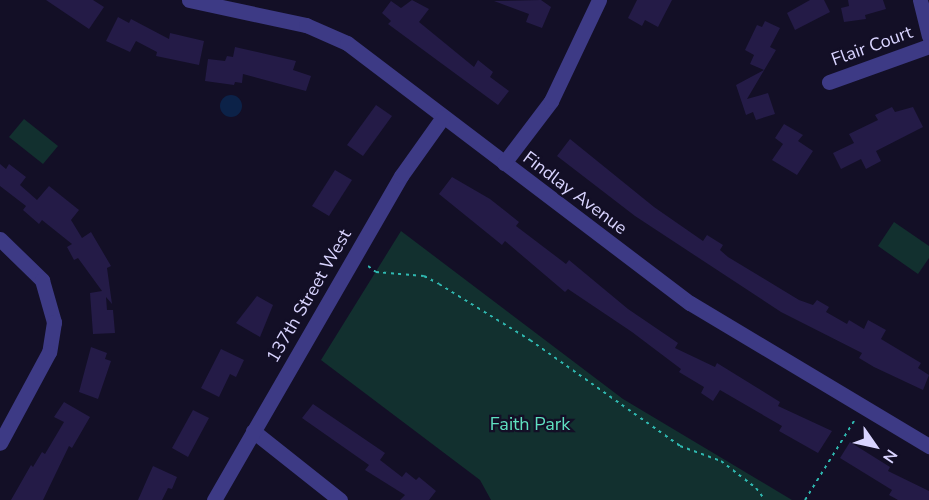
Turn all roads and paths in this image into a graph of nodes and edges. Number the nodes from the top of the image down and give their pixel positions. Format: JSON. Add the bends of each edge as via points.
{"nodes":[{"id":1,"x":189,"y":0,"type":"edge"},
{"id":2,"x":599,"y":0,"type":"edge"},
{"id":3,"x":920,"y":0,"type":"edge"},
{"id":4,"x":929,"y":36,"type":"edge"},
{"id":5,"x":929,"y":46,"type":"edge"},
{"id":6,"x":828,"y":82,"type":"dead end"},
{"id":7,"x":443,"y":117,"type":"junction"},
{"id":8,"x":504,"y":163,"type":"junction"},
{"id":9,"x":0,"y":239,"type":"edge"},
{"id":10,"x":368,"y":266,"type":"dead end"},
{"id":11,"x":854,"y":422,"type":"dead end"},
{"id":12,"x":253,"y":431,"type":"junction"},
{"id":13,"x":0,"y":443,"type":"edge"},
{"id":14,"x":929,"y":446,"type":"edge"},
{"id":15,"x":214,"y":500,"type":"edge"},
{"id":16,"x":340,"y":500,"type":"edge"},
{"id":17,"x":765,"y":500,"type":"edge"},
{"id":18,"x":805,"y":500,"type":"edge"}],
"edges":[{"from":1,"to":7,"type":"street","name":"Findlay Avenue","via":[[321,30],[347,43]]},
{"from":2,"to":8,"type":"street","via":[[551,101]]},
{"from":3,"to":4,"type":"street"},
{"from":5,"to":6,"type":"street","name":"Flair Court"},
{"from":7,"to":8,"type":"street","name":"Findlay Avenue"},
{"from":7,"to":12,"type":"street","name":"137th Street West","via":[[400,176]]},
{"from":8,"to":14,"type":"street","name":"Findlay Avenue","via":[[690,303]]},
{"from":9,"to":13,"type":"street","via":[[42,280],[54,322],[49,352]]},
{"from":10,"to":17,"type":"path","via":[[376,272],[424,276],[449,290],[680,446],[721,461],[756,488]]},
{"from":11,"to":18,"type":"path"},
{"from":12,"to":15,"type":"street","name":"137th Street West"},
{"from":12,"to":16,"type":"street"}]}
